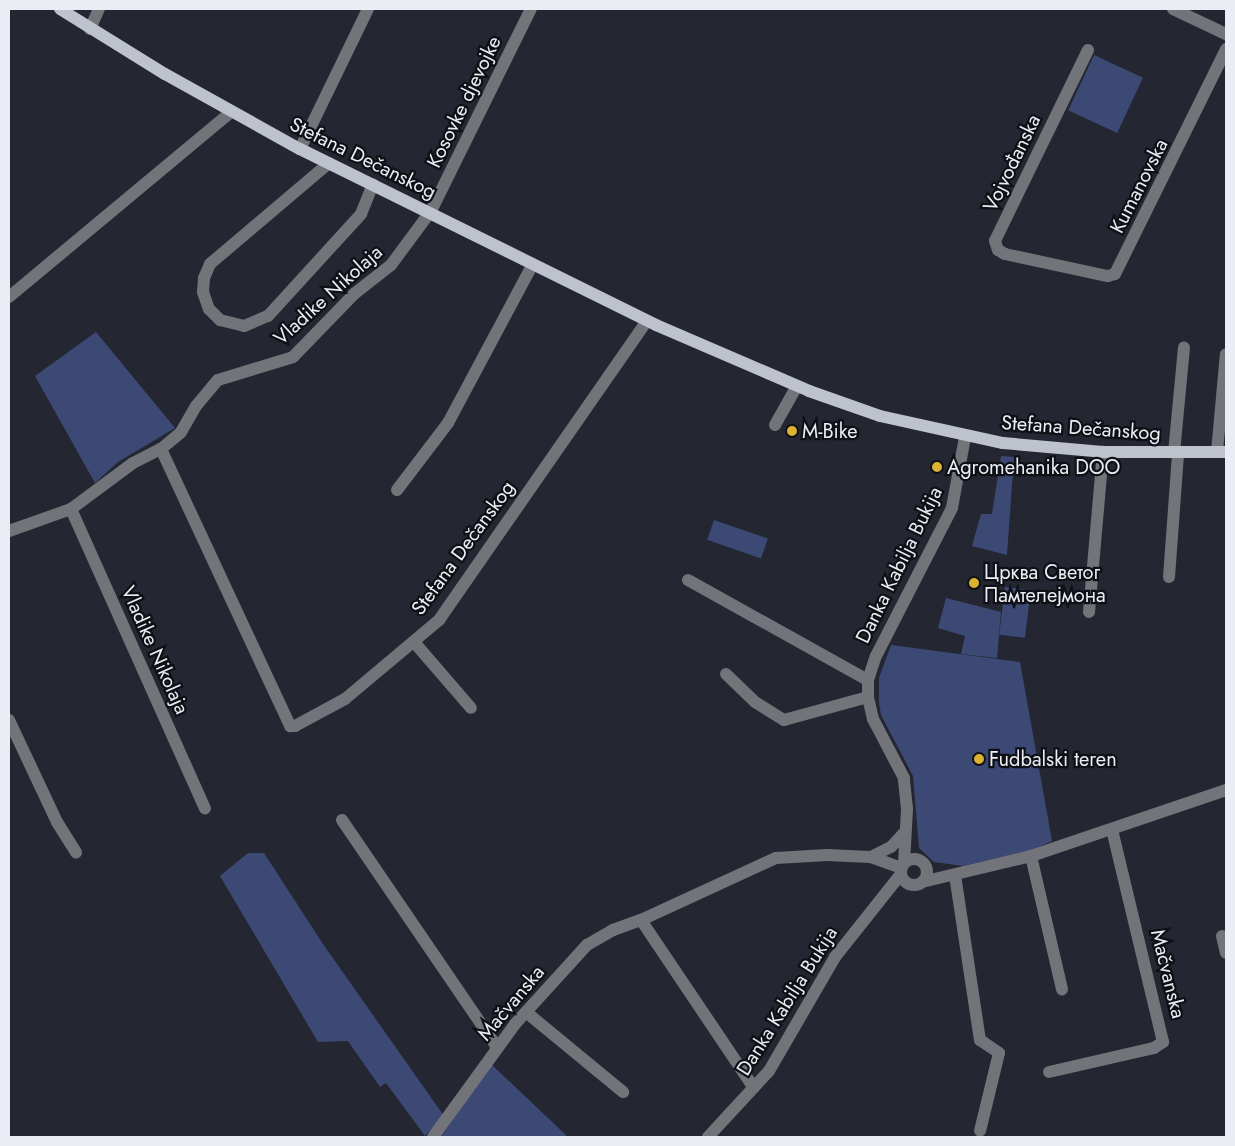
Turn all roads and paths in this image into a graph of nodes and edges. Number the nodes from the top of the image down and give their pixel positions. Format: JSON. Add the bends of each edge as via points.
{"nodes":[{"id":1,"x":60,"y":9,"type":"edge"},
{"id":2,"x":99,"y":9,"type":"edge"},
{"id":3,"x":368,"y":9,"type":"edge"},
{"id":4,"x":531,"y":9,"type":"edge"},
{"id":5,"x":1174,"y":9,"type":"edge"},
{"id":6,"x":90,"y":29,"type":"junction"},
{"id":7,"x":1226,"y":34,"type":"edge"},
{"id":8,"x":1226,"y":49,"type":"edge"},
{"id":9,"x":1088,"y":50,"type":"dead end"},
{"id":10,"x":231,"y":112,"type":"junction"},
{"id":11,"x":300,"y":149,"type":"junction"},
{"id":12,"x":329,"y":163,"type":"junction"},
{"id":13,"x":373,"y":184,"type":"junction"},
{"id":14,"x":431,"y":211,"type":"junction"},
{"id":15,"x":533,"y":264,"type":"junction"},
{"id":16,"x":1044,"y":264,"type":"joint"},
{"id":17,"x":9,"y":297,"type":"edge"},
{"id":18,"x":647,"y":321,"type":"junction"},
{"id":19,"x":1184,"y":347,"type":"dead end"},
{"id":20,"x":1226,"y":354,"type":"edge"},
{"id":21,"x":797,"y":386,"type":"junction"},
{"id":22,"x":775,"y":425,"type":"dead end"},
{"id":23,"x":965,"y":437,"type":"junction"},
{"id":24,"x":161,"y":449,"type":"junction"},
{"id":25,"x":1103,"y":452,"type":"junction"},
{"id":26,"x":1222,"y":452,"type":"edge"},
{"id":27,"x":1176,"y":453,"type":"junction"},
{"id":28,"x":396,"y":490,"type":"dead end"},
{"id":29,"x":71,"y":508,"type":"junction"},
{"id":30,"x":9,"y":531,"type":"edge"},
{"id":31,"x":1169,"y":577,"type":"dead end"},
{"id":32,"x":688,"y":580,"type":"dead end"},
{"id":33,"x":1089,"y":612,"type":"dead end"},
{"id":34,"x":414,"y":642,"type":"junction"},
{"id":35,"x":726,"y":674,"type":"dead end"},
{"id":36,"x":868,"y":680,"type":"junction"},
{"id":37,"x":868,"y":697,"type":"junction"},
{"id":38,"x":471,"y":708,"type":"dead end"},
{"id":39,"x":9,"y":720,"type":"edge"},
{"id":40,"x":1226,"y":790,"type":"edge"},
{"id":41,"x":205,"y":808,"type":"dead end"},
{"id":42,"x":907,"y":819,"type":"junction"},
{"id":43,"x":342,"y":820,"type":"dead end"},
{"id":44,"x":1112,"y":829,"type":"junction"},
{"id":45,"x":904,"y":832,"type":"junction"},
{"id":46,"x":76,"y":852,"type":"dead end"},
{"id":47,"x":1031,"y":856,"type":"junction"},
{"id":48,"x":870,"y":857,"type":"junction"},
{"id":49,"x":921,"y":861,"type":"junction"},
{"id":50,"x":902,"y":868,"type":"junction"},
{"id":51,"x":961,"y":874,"type":"junction"},
{"id":52,"x":918,"y":883,"type":"junction"},
{"id":53,"x":876,"y":907,"type":"junction"},
{"id":54,"x":641,"y":920,"type":"junction"},
{"id":55,"x":1222,"y":936,"type":"dead end"},
{"id":56,"x":1226,"y":953,"type":"edge"},
{"id":57,"x":1062,"y":989,"type":"dead end"},
{"id":58,"x":526,"y":1012,"type":"junction"},
{"id":59,"x":497,"y":1047,"type":"junction"},
{"id":60,"x":1048,"y":1072,"type":"dead end"},
{"id":61,"x":754,"y":1088,"type":"junction"},
{"id":62,"x":623,"y":1092,"type":"dead end"},
{"id":63,"x":980,"y":1131,"type":"dead end"},
{"id":64,"x":433,"y":1137,"type":"edge"},
{"id":65,"x":708,"y":1137,"type":"edge"}],
"edges":[{"from":1,"to":6,"type":"main road","name":"Stefana Dečanskog"},
{"from":2,"to":6,"type":"street"},
{"from":3,"to":11,"type":"street"},
{"from":4,"to":14,"type":"street","name":"Kosovke djevojke"},
{"from":5,"to":7,"type":"street"},
{"from":6,"to":10,"type":"main road","name":"Stefana Dečanskog"},
{"from":8,"to":16,"type":"street","name":"Kumanovska","via":[[1116,274],[1094,274]]},
{"from":9,"to":16,"type":"street","name":"Vojvođanska","via":[[995,241],[998,250],[1005,254]]},
{"from":10,"to":11,"type":"main road","name":"Stefana Dečanskog"},
{"from":10,"to":17,"type":"street"},
{"from":11,"to":12,"type":"main road","name":"Stefana Dečanskog"},
{"from":12,"to":13,"type":"main road","name":"Stefana Dečanskog"},
{"from":12,"to":13,"type":"street","via":[[210,264],[203,292],[209,309],[220,320],[244,326],[268,316],[361,214]]},
{"from":13,"to":14,"type":"main road","name":"Stefana Dečanskog"},
{"from":14,"to":15,"type":"main road","name":"Stefana Dečanskog"},
{"from":14,"to":24,"type":"street","name":"Vladike Nikolaja","via":[[391,265],[354,294],[293,357],[218,380],[196,406],[181,432]]},
{"from":15,"to":18,"type":"main road","name":"Stefana Dečanskog"},
{"from":15,"to":28,"type":"street","via":[[448,423]]},
{"from":18,"to":21,"type":"main road","name":"Stefana Dečanskog"},
{"from":18,"to":34,"type":"street","name":"Stefana Dečanskog","via":[[439,620]]},
{"from":19,"to":27,"type":"street","name":"Stefana Dečanskog"},
{"from":20,"to":26,"type":"street","name":"Stefana Dečanskog"},
{"from":21,"to":22,"type":"street"},
{"from":21,"to":23,"type":"main road","name":"Stefana Dečanskog","via":[[880,416]]},
{"from":23,"to":25,"type":"main road","name":"Stefana Dečanskog"},
{"from":23,"to":36,"type":"street","name":"Danka Kabilja Bukija","via":[[952,508],[876,656]]},
{"from":24,"to":29,"type":"street","name":"Vladike Nikolaja","via":[[133,463]]},
{"from":24,"to":34,"type":"street","name":"Stefana Dečanskog","via":[[290,726],[345,699]]},
{"from":25,"to":27,"type":"main road","name":"Stefana Dečanskog"},
{"from":25,"to":33,"type":"street"},
{"from":26,"to":27,"type":"main road","name":"Stefana Dečanskog"},
{"from":27,"to":31,"type":"street"},
{"from":29,"to":30,"type":"street","name":"Vladike Nikolaja"},
{"from":29,"to":41,"type":"street","name":"Vladike Nikolaja"},
{"from":32,"to":36,"type":"street"},
{"from":34,"to":38,"type":"street"},
{"from":35,"to":37,"type":"street","via":[[755,702],[784,720]]},
{"from":36,"to":37,"type":"street","name":"Danka Kabilja Bukija"},
{"from":37,"to":42,"type":"street","name":"Danka Kabilja Bukija","via":[[873,719],[904,778]]},
{"from":39,"to":46,"type":"street","via":[[57,822]]},
{"from":40,"to":44,"type":"street"},
{"from":42,"to":45,"type":"street"},
{"from":42,"to":49,"type":"street","name":"Danka Kabilja Bukija","via":[[910,846]]},
{"from":43,"to":59,"type":"street"},
{"from":44,"to":47,"type":"street"},
{"from":44,"to":60,"type":"street","name":"Mačvanska","via":[[1163,1042],[1154,1048]]},
{"from":45,"to":48,"type":"street","via":[[891,847]]},
{"from":45,"to":50,"type":"street"},
{"from":47,"to":51,"type":"street"},
{"from":47,"to":57,"type":"street"},
{"from":48,"to":50,"type":"street"},
{"from":48,"to":54,"type":"street","name":"Mačvanska","via":[[776,858]]},
{"from":49,"to":50,"type":"street"},
{"from":49,"to":51,"type":"street"},
{"from":49,"to":52,"type":"street","via":[[927,872]]},
{"from":50,"to":52,"type":"street","via":[[906,882]]},
{"from":50,"to":53,"type":"street"},
{"from":51,"to":52,"type":"street"},
{"from":51,"to":63,"type":"street","via":[[980,1040],[999,1053]]},
{"from":52,"to":53,"type":"street"},
{"from":53,"to":61,"type":"street","name":"Danka Kabilja Bukija","via":[[835,957],[798,1024]]},
{"from":54,"to":58,"type":"street","name":"Mačvanska","via":[[613,930],[587,946]]},
{"from":54,"to":61,"type":"street"},
{"from":55,"to":56,"type":"street"},
{"from":58,"to":59,"type":"street","name":"Mačvanska"},
{"from":58,"to":62,"type":"street"},
{"from":59,"to":64,"type":"street","name":"Mačvanska"},
{"from":61,"to":65,"type":"street","name":"Danka Kabilja Bukija"}]}
